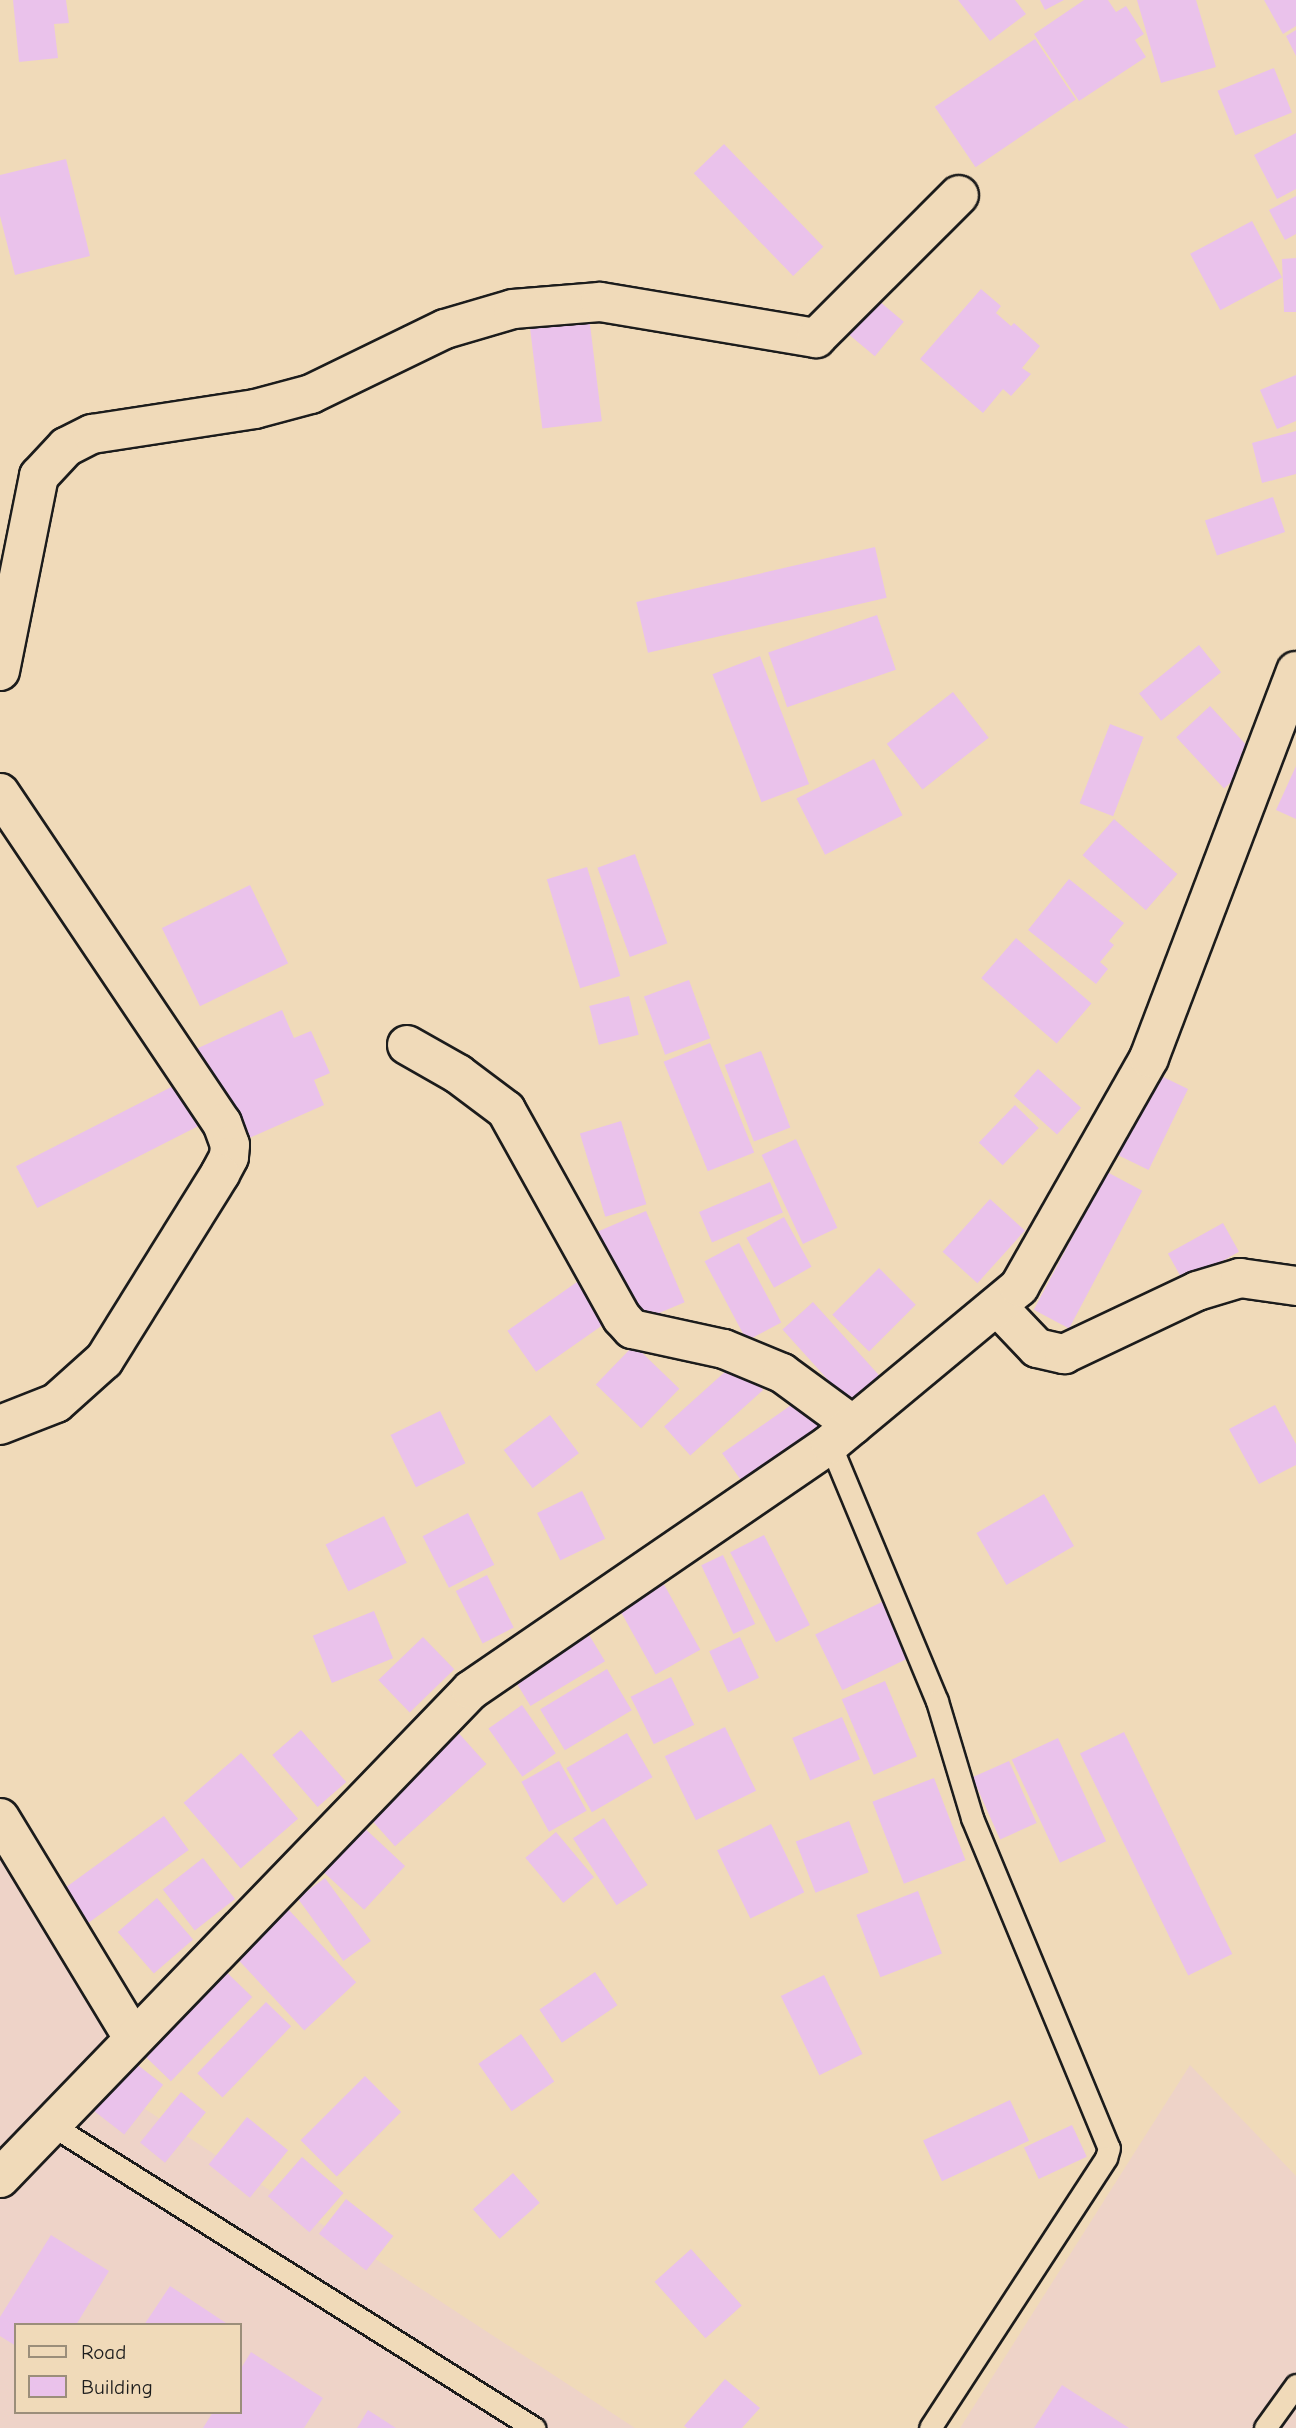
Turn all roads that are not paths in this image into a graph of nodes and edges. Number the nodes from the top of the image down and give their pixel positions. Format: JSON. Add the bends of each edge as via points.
{"nodes":[{"id":1,"x":959,"y":195,"type":"dead end"},
{"id":2,"x":0,"y":671,"type":"edge"},
{"id":3,"x":1296,"y":671,"type":"edge"},
{"id":4,"x":0,"y":793,"type":"edge"},
{"id":5,"x":407,"y":1045,"type":"dead end"},
{"id":6,"x":1296,"y":1286,"type":"edge"},
{"id":7,"x":996,"y":1306,"type":"junction"},
{"id":8,"x":0,"y":1425,"type":"edge"},
{"id":9,"x":842,"y":1435,"type":"junction"},
{"id":10,"x":0,"y":1818,"type":"edge"},
{"id":11,"x":133,"y":2038,"type":"junction"},
{"id":12,"x":50,"y":2124,"type":"junction"},
{"id":13,"x":0,"y":2178,"type":"edge"},
{"id":14,"x":1296,"y":2385,"type":"edge"},
{"id":15,"x":534,"y":2428,"type":"edge"},
{"id":16,"x":930,"y":2428,"type":"edge"},
{"id":17,"x":1265,"y":2428,"type":"edge"}],
"edges":[{"from":1,"to":2,"type":"street","via":[[816,338],[600,302],[513,309],[445,329],[311,394],[256,410],[92,434],[65,447],[39,476]]},
{"from":3,"to":7,"type":"street","via":[[1149,1058],[1019,1287]]},
{"from":4,"to":8,"type":"street","via":[[222,1123],[230,1145],[220,1174],[104,1360],[56,1403]]},
{"from":5,"to":9,"type":"street","via":[[458,1074],[506,1110],[632,1329],[724,1349],[782,1373]]},
{"from":6,"to":7,"type":"street","via":[[1240,1278],[1196,1291],[1065,1354],[1037,1348]]},
{"from":7,"to":9,"type":"street"},
{"from":9,"to":11,"type":"street","via":[[471,1690]]},
{"from":9,"to":16,"type":"lane","via":[[937,1700],[972,1818],[1109,2148]]},
{"from":10,"to":11,"type":"street"},
{"from":11,"to":12,"type":"street"},
{"from":12,"to":13,"type":"street"},
{"from":12,"to":15,"type":"lane"},
{"from":14,"to":17,"type":"lane"}]}
